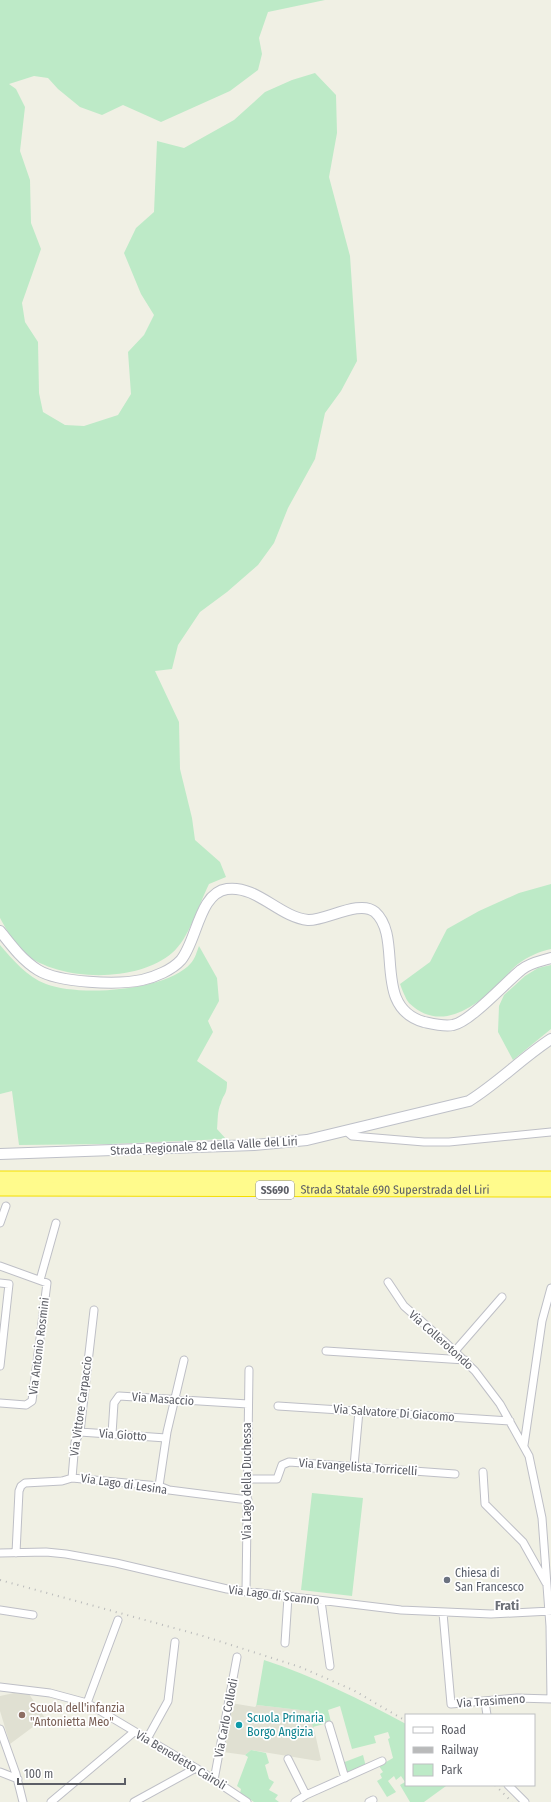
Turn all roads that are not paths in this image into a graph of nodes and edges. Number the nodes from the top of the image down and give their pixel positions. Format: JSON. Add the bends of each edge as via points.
{"nodes":[{"id":1,"x":0,"y":931,"type":"edge"},
{"id":2,"x":551,"y":958,"type":"edge"},
{"id":3,"x":551,"y":1039,"type":"edge"},
{"id":4,"x":346,"y":1131,"type":"junction"},
{"id":5,"x":551,"y":1132,"type":"edge"},
{"id":6,"x":0,"y":1154,"type":"edge"},
{"id":7,"x":0,"y":1178,"type":"edge"},
{"id":8,"x":551,"y":1178,"type":"edge"},
{"id":9,"x":0,"y":1189,"type":"edge"},
{"id":10,"x":551,"y":1190,"type":"edge"},
{"id":11,"x":6,"y":1206,"type":"dead end"},
{"id":12,"x":0,"y":1224,"type":"edge"},
{"id":13,"x":56,"y":1224,"type":"dead end"},
{"id":14,"x":0,"y":1266,"type":"edge"},
{"id":15,"x":40,"y":1280,"type":"junction"},
{"id":16,"x":388,"y":1282,"type":"dead end"},
{"id":17,"x":0,"y":1283,"type":"edge"},
{"id":18,"x":551,"y":1288,"type":"edge"},
{"id":19,"x":502,"y":1297,"type":"dead end"},
{"id":20,"x":94,"y":1310,"type":"dead end"},
{"id":21,"x":326,"y":1351,"type":"dead end"},
{"id":22,"x":455,"y":1351,"type":"junction"},
{"id":23,"x":184,"y":1360,"type":"dead end"},
{"id":24,"x":465,"y":1360,"type":"junction"},
{"id":25,"x":0,"y":1366,"type":"edge"},
{"id":26,"x":248,"y":1370,"type":"dead end"},
{"id":27,"x":175,"y":1400,"type":"junction"},
{"id":28,"x":0,"y":1403,"type":"edge"},
{"id":29,"x":248,"y":1404,"type":"junction"},
{"id":30,"x":278,"y":1406,"type":"dead end"},
{"id":31,"x":359,"y":1411,"type":"junction"},
{"id":32,"x":510,"y":1421,"type":"junction"},
{"id":33,"x":80,"y":1432,"type":"junction"},
{"id":34,"x":112,"y":1434,"type":"junction"},
{"id":35,"x":166,"y":1438,"type":"junction"},
{"id":36,"x":524,"y":1445,"type":"junction"},
{"id":37,"x":354,"y":1466,"type":"junction"},
{"id":38,"x":483,"y":1472,"type":"dead end"},
{"id":39,"x":455,"y":1474,"type":"dead end"},
{"id":40,"x":72,"y":1478,"type":"junction"},
{"id":41,"x":248,"y":1479,"type":"junction"},
{"id":42,"x":159,"y":1486,"type":"junction"},
{"id":43,"x":248,"y":1500,"type":"junction"},
{"id":44,"x":0,"y":1553,"type":"edge"},
{"id":45,"x":16,"y":1553,"type":"junction"},
{"id":46,"x":546,"y":1584,"type":"junction"},
{"id":47,"x":246,"y":1592,"type":"junction"},
{"id":48,"x":288,"y":1597,"type":"junction"},
{"id":49,"x":322,"y":1601,"type":"junction"},
{"id":50,"x":0,"y":1610,"type":"edge"},
{"id":51,"x":550,"y":1611,"type":"edge"},
{"id":52,"x":443,"y":1613,"type":"junction"},
{"id":53,"x":33,"y":1615,"type":"dead end"},
{"id":54,"x":118,"y":1620,"type":"dead end"},
{"id":55,"x":175,"y":1642,"type":"dead end"},
{"id":56,"x":285,"y":1644,"type":"dead end"},
{"id":57,"x":237,"y":1657,"type":"dead end"},
{"id":58,"x":330,"y":1666,"type":"dead end"},
{"id":59,"x":551,"y":1673,"type":"edge"},
{"id":60,"x":0,"y":1686,"type":"edge"},
{"id":61,"x":551,"y":1699,"type":"edge"},
{"id":62,"x":485,"y":1702,"type":"junction"},
{"id":63,"x":86,"y":1703,"type":"junction"},
{"id":64,"x":487,"y":1714,"type":"edge"},
{"id":65,"x":329,"y":1725,"type":"dead end"},
{"id":66,"x":0,"y":1729,"type":"edge"},
{"id":67,"x":134,"y":1732,"type":"junction"},
{"id":68,"x":147,"y":1739,"type":"junction"},
{"id":69,"x":288,"y":1759,"type":"dead end"},
{"id":70,"x":382,"y":1761,"type":"dead end"},
{"id":71,"x":196,"y":1768,"type":"junction"},
{"id":72,"x":0,"y":1772,"type":"edge"},
{"id":73,"x":345,"y":1778,"type":"junction"},
{"id":74,"x":18,"y":1779,"type":"junction"},
{"id":75,"x":214,"y":1780,"type":"junction"},
{"id":76,"x":509,"y":1786,"type":"edge"},
{"id":77,"x":306,"y":1795,"type":"junction"},
{"id":78,"x":23,"y":1802,"type":"edge"},
{"id":79,"x":51,"y":1802,"type":"edge"},
{"id":80,"x":134,"y":1802,"type":"edge"},
{"id":81,"x":247,"y":1802,"type":"edge"},
{"id":82,"x":295,"y":1802,"type":"edge"},
{"id":83,"x":525,"y":1802,"type":"edge"}],
"edges":[{"from":1,"to":2,"type":"main road","via":[[27,962],[49,975],[67,980],[136,981],[155,976],[180,961],[190,947],[205,906],[222,890],[235,889],[250,893],[286,914],[306,920],[358,908],[372,910],[380,917],[386,931],[395,996],[409,1015],[436,1025],[454,1025],[522,969],[534,962]]},
{"from":3,"to":4,"type":"main road","name":"Strada Regionale 82 della Valle del Liri","via":[[469,1101]]},
{"from":4,"to":5,"type":"street","via":[[352,1136],[424,1142]]},
{"from":4,"to":6,"type":"main road","name":"Strada Regionale 82 della Valle del Liri","via":[[307,1140],[254,1145]]},
{"from":7,"to":8,"type":"highway","name":"Strada Statale 690 Superstrada del Liri","number":"SS690"},
{"from":9,"to":10,"type":"highway","name":"Strada Statale 690 Superstrada del Liri","number":"SS690"},
{"from":11,"to":12,"type":"street"},
{"from":13,"to":15,"type":"street"},
{"from":14,"to":15,"type":"street","name":"Via Antonio Rosmini"},
{"from":15,"to":28,"type":"street","name":"Via Antonio Rosmini","via":[[47,1283],[32,1401],[26,1405]]},
{"from":16,"to":22,"type":"street","name":"Via Collerotondo","via":[[404,1306]]},
{"from":17,"to":25,"type":"street","via":[[9,1284]]},
{"from":18,"to":36,"type":"street","via":[[542,1321]]},
{"from":19,"to":22,"type":"street"},
{"from":20,"to":33,"type":"street","name":"Via Vittore Carpaccio"},
{"from":21,"to":24,"type":"street"},
{"from":22,"to":24,"type":"street","name":"Via Collerotondo"},
{"from":23,"to":27,"type":"street"},
{"from":24,"to":32,"type":"street","name":"Via Collerotondo"},
{"from":26,"to":29,"type":"street","name":"Via Lago della Duchessa"},
{"from":27,"to":29,"type":"street","name":"Via Masaccio"},
{"from":27,"to":34,"type":"street","name":"Via Masaccio","via":[[119,1396],[114,1403]]},
{"from":27,"to":35,"type":"street"},
{"from":29,"to":41,"type":"street","name":"Via Lago della Duchessa"},
{"from":30,"to":31,"type":"street","name":"Via Salvatore Di Giacomo"},
{"from":31,"to":32,"type":"street","name":"Via Salvatore Di Giacomo"},
{"from":31,"to":37,"type":"street"},
{"from":32,"to":36,"type":"street","name":"Via Collerotondo"},
{"from":33,"to":34,"type":"street","name":"Via Giotto"},
{"from":33,"to":40,"type":"street","name":"Via Vittore Carpaccio","via":[[75,1442]]},
{"from":34,"to":35,"type":"street","name":"Via Giotto"},
{"from":35,"to":42,"type":"street"},
{"from":36,"to":46,"type":"street","name":"Via Collerotondo","via":[[541,1508]]},
{"from":37,"to":39,"type":"street","name":"Via Evangelista Torricelli"},
{"from":37,"to":41,"type":"street","name":"Via Evangelista Torricelli","via":[[287,1462],[282,1465],[277,1479]]},
{"from":38,"to":46,"type":"street","via":[[484,1500],[487,1507],[523,1542]]},
{"from":40,"to":42,"type":"street","name":"Via Lago di Lesina"},
{"from":40,"to":45,"type":"street","name":"Via Lago di Lesina","via":[[25,1483],[21,1486]]},
{"from":41,"to":43,"type":"street","name":"Via Lago della Duchessa"},
{"from":42,"to":43,"type":"street","name":"Via Lago di Lesina","via":[[167,1490]]},
{"from":43,"to":47,"type":"street","name":"Via Lago della Duchessa"},
{"from":44,"to":45,"type":"street","name":"Via Lago di Scanno"},
{"from":45,"to":47,"type":"street","name":"Via Lago di Scanno","via":[[71,1554]]},
{"from":46,"to":51,"type":"street","name":"Via Collerotondo"},
{"from":47,"to":48,"type":"street","name":"Via Lago di Scanno"},
{"from":48,"to":49,"type":"street","name":"Via Lago di Scanno"},
{"from":48,"to":56,"type":"street"},
{"from":49,"to":52,"type":"street","name":"Via Lago di Scanno"},
{"from":49,"to":58,"type":"street"},
{"from":50,"to":53,"type":"street"},
{"from":51,"to":52,"type":"street","name":"Via Lago di Scanno"},
{"from":51,"to":59,"type":"street","name":"Via Collerotondo"},
{"from":52,"to":62,"type":"street","name":"Via Trasimeno","via":[[450,1703],[458,1705]]},
{"from":54,"to":63,"type":"street"},
{"from":55,"to":68,"type":"street","via":[[169,1698]]},
{"from":57,"to":75,"type":"street","name":"Via Carlo Collodi"},
{"from":59,"to":61,"type":"street","name":"Via Collerotondo"},
{"from":60,"to":63,"type":"street","name":"Via Benedetto Cairoli","via":[[50,1693]]},
{"from":61,"to":62,"type":"street","name":"Via Trasimeno","via":[[517,1698]]},
{"from":62,"to":64,"type":"street"},
{"from":63,"to":67,"type":"street","name":"Via Benedetto Cairoli"},
{"from":65,"to":73,"type":"street"},
{"from":66,"to":74,"type":"street"},
{"from":67,"to":68,"type":"street","name":"Via Benedetto Cairoli"},
{"from":67,"to":79,"type":"street"},
{"from":68,"to":71,"type":"street","name":"Via Benedetto Cairoli"},
{"from":69,"to":77,"type":"street"},
{"from":70,"to":73,"type":"street"},
{"from":71,"to":75,"type":"street","name":"Via Benedetto Cairoli"},
{"from":71,"to":80,"type":"street"},
{"from":72,"to":74,"type":"street"},
{"from":73,"to":77,"type":"street"},
{"from":74,"to":78,"type":"street"},
{"from":75,"to":81,"type":"street","name":"Via Benedetto Cairoli"},
{"from":76,"to":83,"type":"street"},
{"from":77,"to":82,"type":"street"}]}
